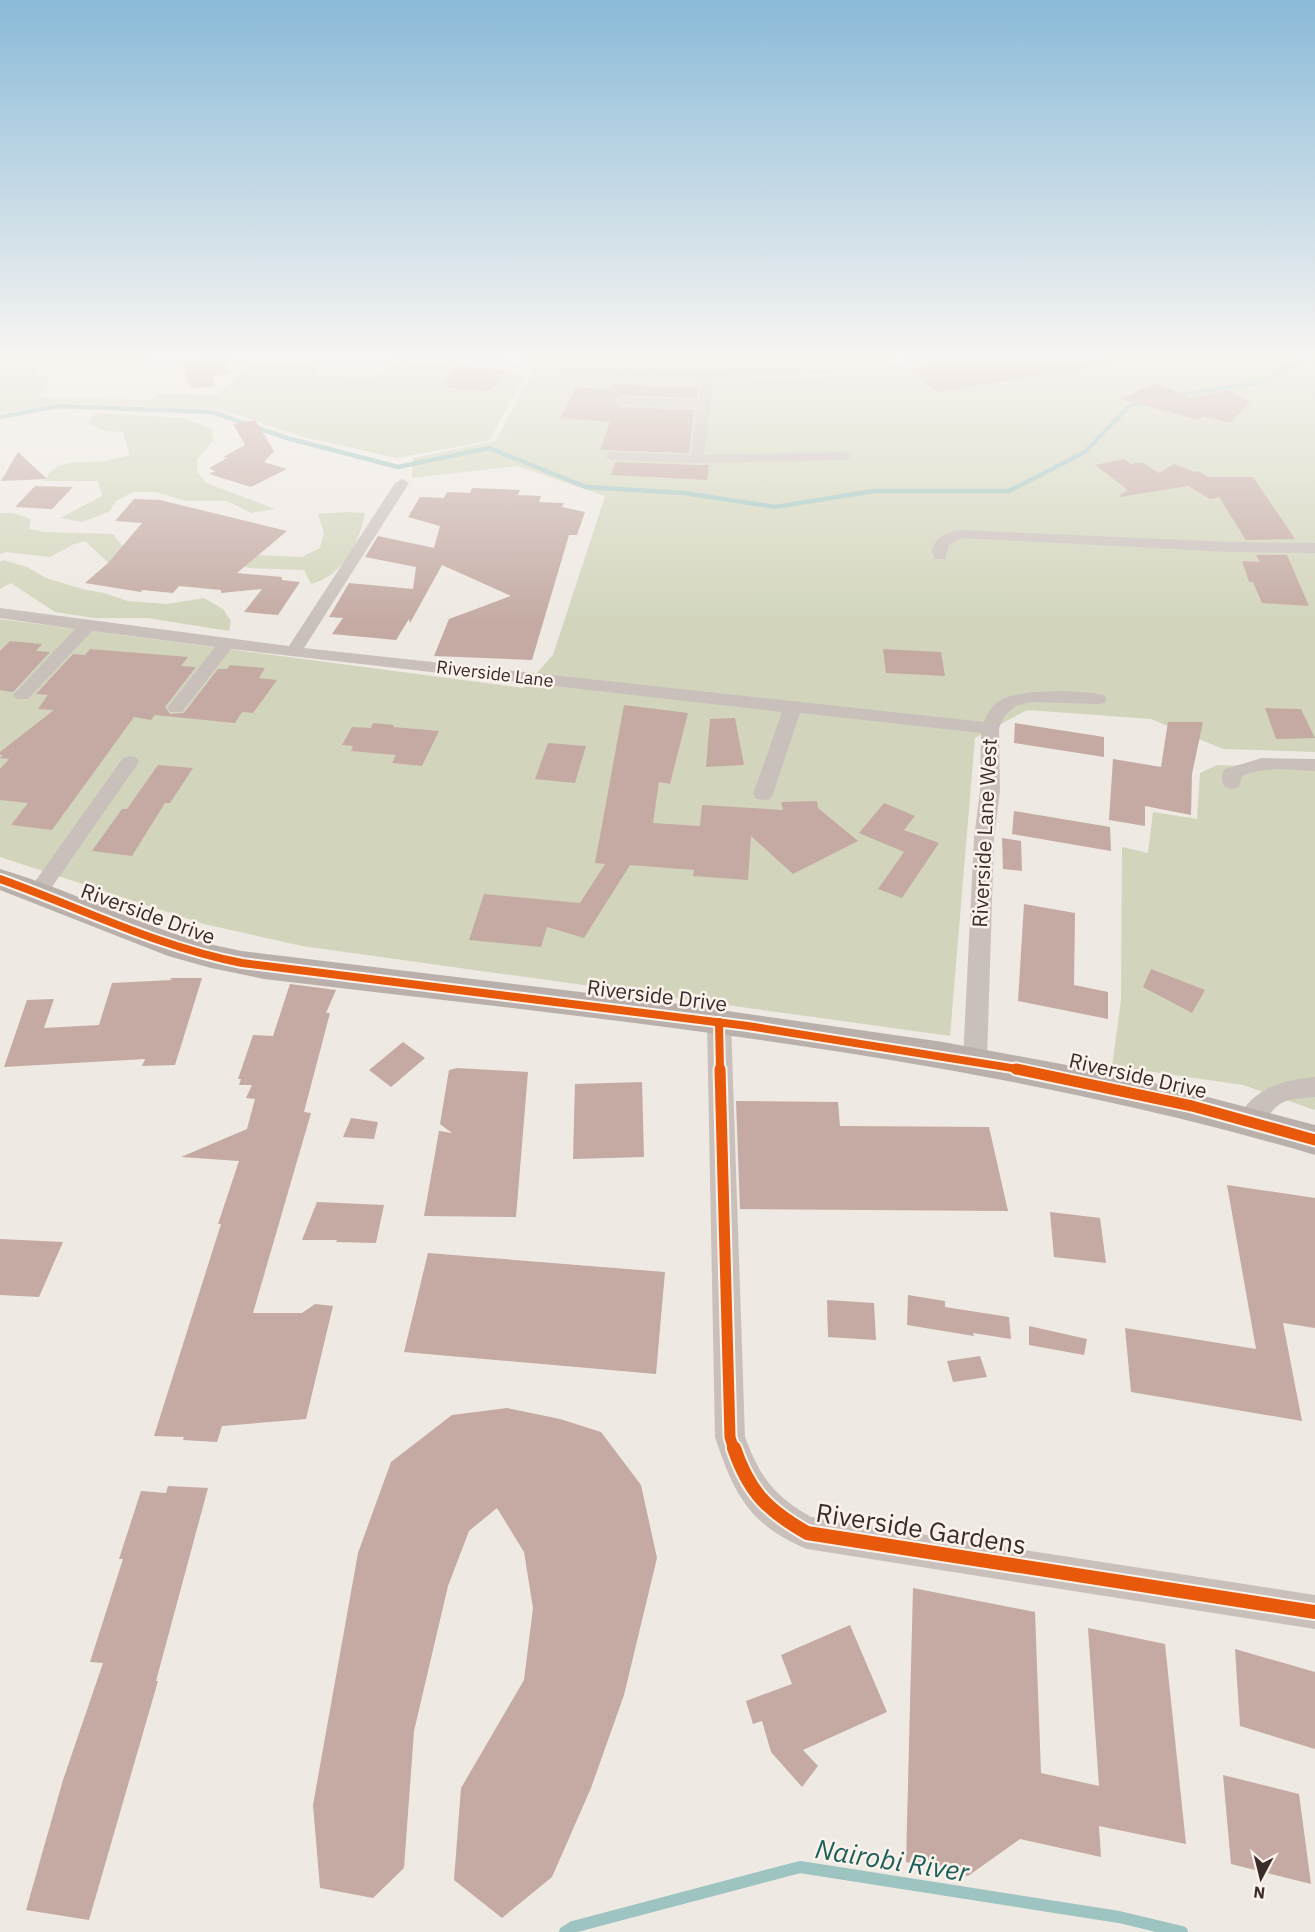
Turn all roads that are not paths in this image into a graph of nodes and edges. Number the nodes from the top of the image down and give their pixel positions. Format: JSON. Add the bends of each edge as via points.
{"nodes":[{"id":1,"x":699,"y":444,"type":"edge"},
{"id":2,"x":611,"y":456,"type":"dead end"},
{"id":3,"x":845,"y":456,"type":"dead end"},
{"id":4,"x":697,"y":459,"type":"junction"},
{"id":5,"x":402,"y":483,"type":"dead end"},
{"id":6,"x":1315,"y":548,"type":"edge"},
{"id":7,"x":940,"y":556,"type":"dead end"},
{"id":8,"x":0,"y":613,"type":"edge"},
{"id":9,"x":87,"y":626,"type":"junction"},
{"id":10,"x":227,"y":644,"type":"junction"},
{"id":11,"x":294,"y":651,"type":"junction"},
{"id":12,"x":22,"y":695,"type":"dead end"},
{"id":13,"x":1098,"y":699,"type":"dead end"},
{"id":14,"x":794,"y":707,"type":"junction"},
{"id":15,"x":177,"y":708,"type":"dead end"},
{"id":16,"x":990,"y":728,"type":"junction"},
{"id":17,"x":130,"y":762,"type":"dead end"},
{"id":18,"x":1315,"y":765,"type":"edge"},
{"id":19,"x":1232,"y":783,"type":"dead end"},
{"id":20,"x":763,"y":794,"type":"dead end"},
{"id":21,"x":0,"y":879,"type":"edge"},
{"id":22,"x":38,"y":892,"type":"junction"},
{"id":23,"x":719,"y":1022,"type":"junction"},
{"id":24,"x":975,"y":1060,"type":"junction"},
{"id":25,"x":1315,"y":1087,"type":"edge"},
{"id":26,"x":1250,"y":1120,"type":"junction"},
{"id":27,"x":1315,"y":1140,"type":"edge"},
{"id":28,"x":1315,"y":1612,"type":"edge"}],
"edges":[{"from":1,"to":4,"type":"street"},
{"from":2,"to":4,"type":"street"},
{"from":3,"to":4,"type":"street"},
{"from":5,"to":11,"type":"street"},
{"from":6,"to":7,"type":"street","via":[[962,534],[949,536],[942,543]]},
{"from":8,"to":9,"type":"street","name":"Riverside Lane"},
{"from":9,"to":10,"type":"street","name":"Riverside Lane"},
{"from":9,"to":12,"type":"street"},
{"from":10,"to":11,"type":"street","name":"Riverside Lane"},
{"from":10,"to":15,"type":"street"},
{"from":11,"to":14,"type":"street","name":"Riverside Lane"},
{"from":13,"to":16,"type":"street","name":"Riverside Lane West","via":[[1031,697],[1010,702],[997,712]]},
{"from":14,"to":16,"type":"street","name":"Riverside Lane"},
{"from":14,"to":20,"type":"street"},
{"from":16,"to":24,"type":"street","name":"Riverside Lane West"},
{"from":17,"to":22,"type":"street"},
{"from":18,"to":19,"type":"street","via":[[1242,767],[1232,773]]},
{"from":21,"to":22,"type":"street","name":"Riverside Drive"},
{"from":22,"to":23,"type":"street","name":"Riverside Drive","via":[[115,925],[216,958]]},
{"from":23,"to":24,"type":"street","name":"Riverside Drive"},
{"from":23,"to":28,"type":"street","name":"Riverside Gardens","via":[[730,1437],[757,1498],[780,1518],[807,1533]]},
{"from":24,"to":26,"type":"street","name":"Riverside Drive"},
{"from":25,"to":26,"type":"street","via":[[1276,1094],[1264,1101]]},
{"from":26,"to":27,"type":"street","name":"Riverside Drive"}]}
